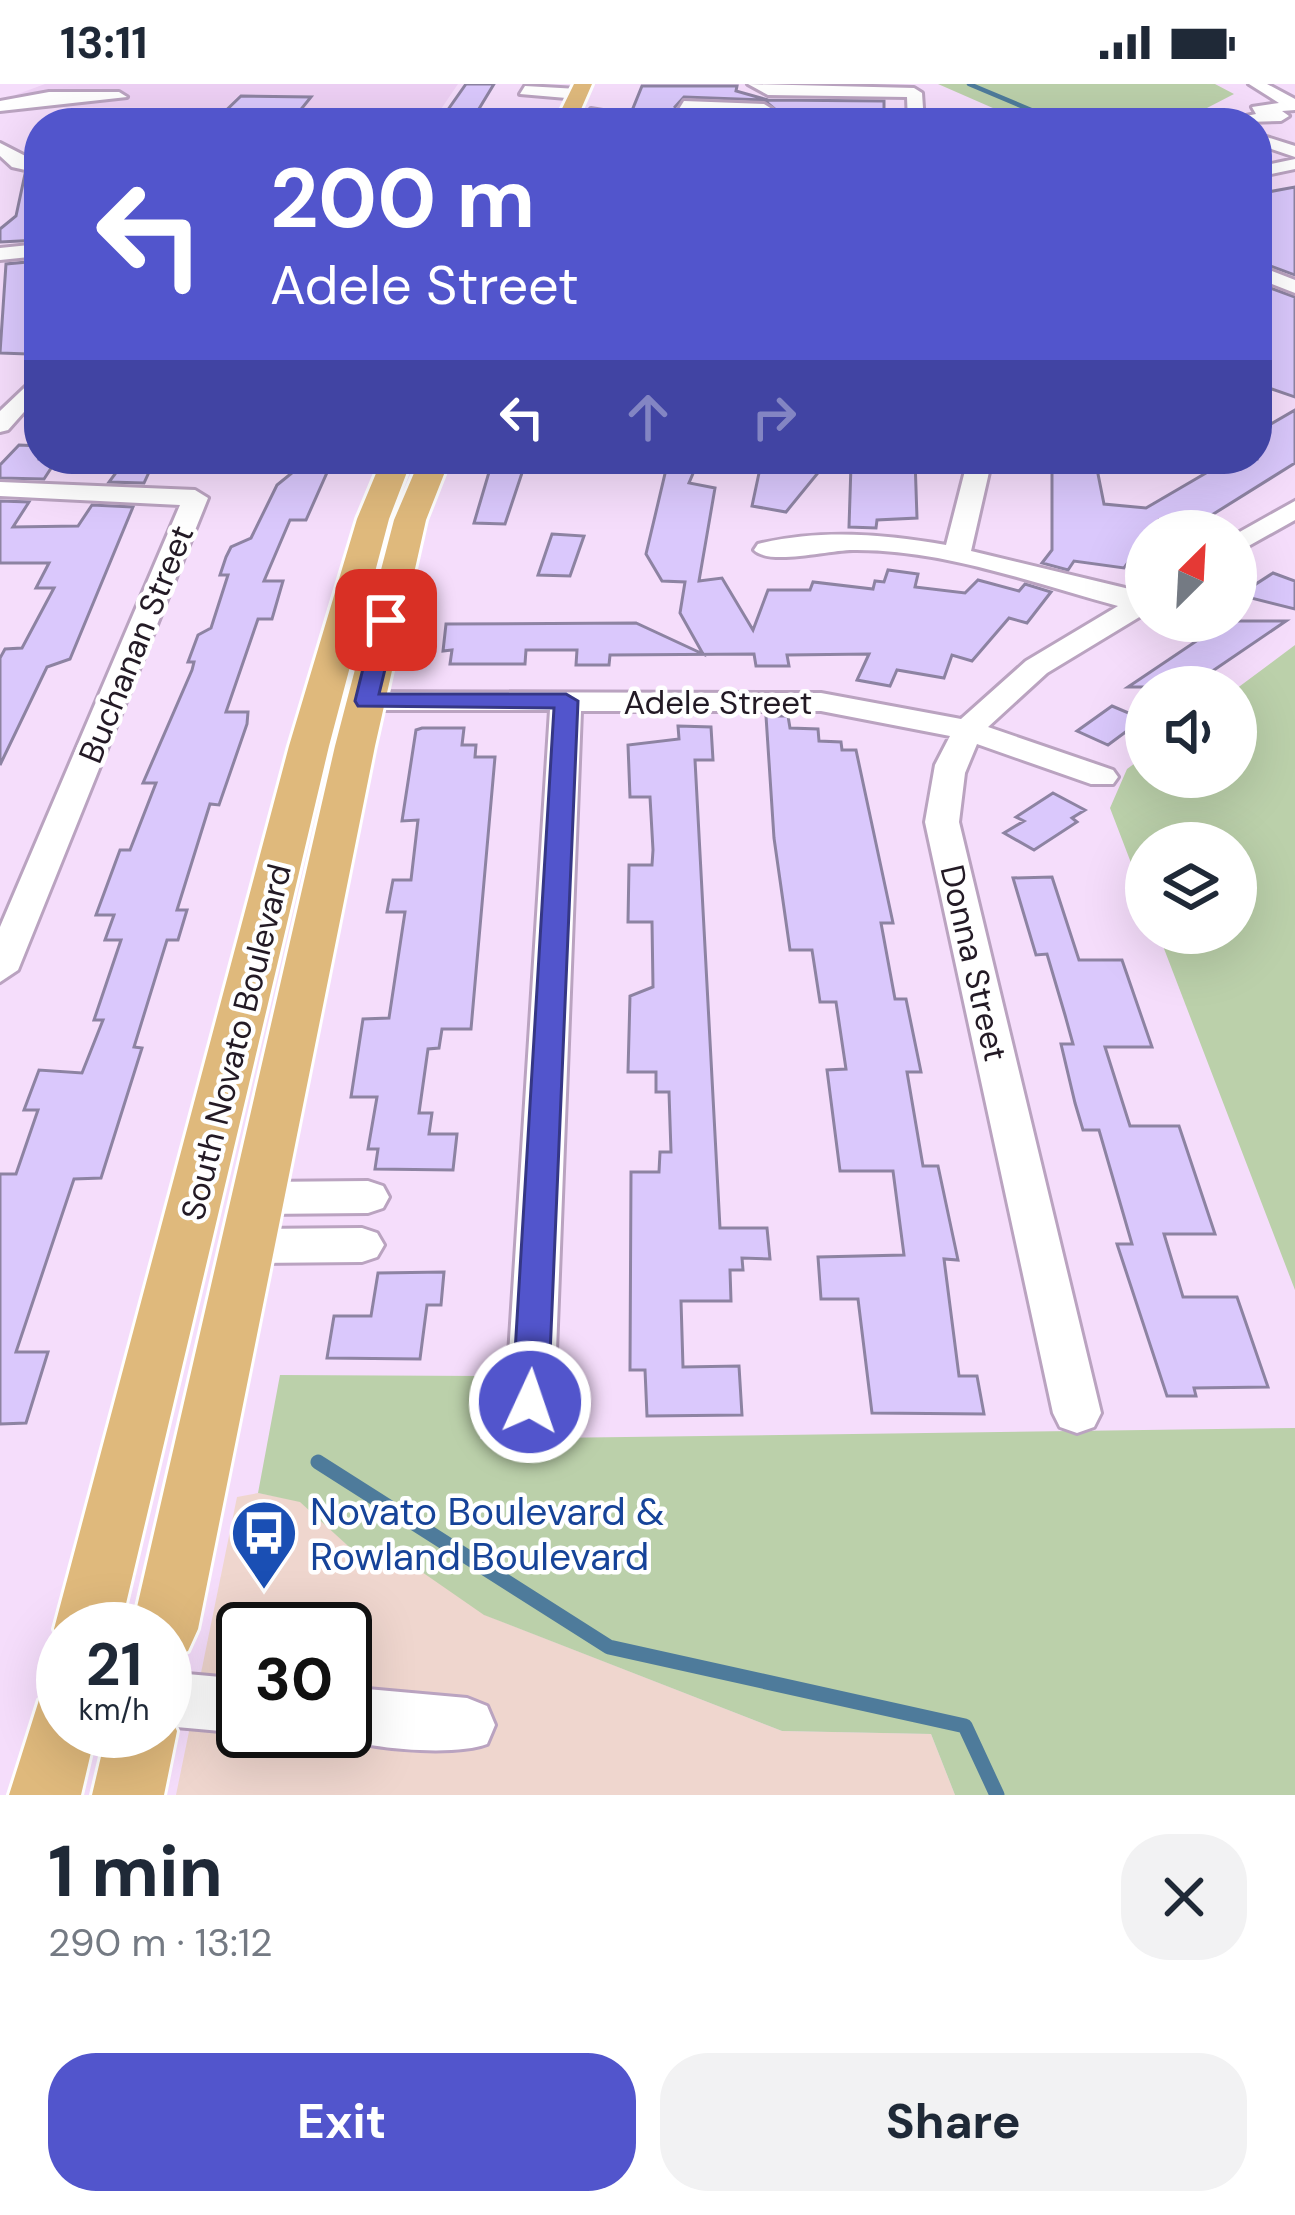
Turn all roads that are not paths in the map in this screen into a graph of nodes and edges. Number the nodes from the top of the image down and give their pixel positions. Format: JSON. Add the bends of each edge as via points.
{"nodes":[{"id":1,"x":746,"y":84,"type":"edge"},
{"id":2,"x":1256,"y":84,"type":"edge"},
{"id":3,"x":759,"y":86,"type":"edge"},
{"id":4,"x":581,"y":89,"type":"edge"},
{"id":5,"x":525,"y":92,"type":"dead end"},
{"id":6,"x":119,"y":97,"type":"dead end"},
{"id":7,"x":1290,"y":98,"type":"edge"},
{"id":8,"x":0,"y":106,"type":"edge"},
{"id":9,"x":684,"y":106,"type":"dead end"},
{"id":10,"x":707,"y":108,"type":"edge"},
{"id":11,"x":915,"y":108,"type":"edge"},
{"id":12,"x":1272,"y":111,"type":"edge"},
{"id":13,"x":0,"y":148,"type":"edge"},
{"id":14,"x":9,"y":166,"type":"edge"},
{"id":15,"x":24,"y":397,"type":"edge"},
{"id":16,"x":0,"y":425,"type":"edge"},
{"id":17,"x":392,"y":474,"type":"edge"},
{"id":18,"x":429,"y":474,"type":"edge"},
{"id":19,"x":976,"y":474,"type":"edge"},
{"id":20,"x":0,"y":489,"type":"edge"},
{"id":21,"x":1295,"y":508,"type":"edge"},
{"id":22,"x":1257,"y":532,"type":"edge"},
{"id":23,"x":767,"y":550,"type":"dead end"},
{"id":24,"x":957,"y":556,"type":"junction"},
{"id":25,"x":1125,"y":598,"type":"edge"},
{"id":26,"x":1125,"y":615,"type":"edge"},
{"id":27,"x":344,"y":701,"type":"junction"},
{"id":28,"x":566,"y":701,"type":"junction"},
{"id":29,"x":968,"y":730,"type":"junction"},
{"id":30,"x":1102,"y":777,"type":"dead end"},
{"id":31,"x":0,"y":970,"type":"edge"},
{"id":32,"x":368,"y":1197,"type":"dead end"},
{"id":33,"x":260,"y":1198,"type":"junction"},
{"id":34,"x":362,"y":1245,"type":"dead end"},
{"id":35,"x":249,"y":1246,"type":"junction"},
{"id":36,"x":530,"y":1402,"type":"dead end"},
{"id":37,"x":1077,"y":1412,"type":"dead end"},
{"id":38,"x":95,"y":1602,"type":"edge"},
{"id":39,"x":171,"y":1602,"type":"edge"},
{"id":40,"x":372,"y":1716,"type":"edge"},
{"id":41,"x":466,"y":1725,"type":"dead end"},
{"id":42,"x":54,"y":1758,"type":"edge"},
{"id":43,"x":136,"y":1758,"type":"edge"},
{"id":44,"x":45,"y":1795,"type":"edge"},
{"id":45,"x":128,"y":1795,"type":"edge"}],
"edges":[{"from":1,"to":3,"type":"street"},
{"from":2,"to":7,"type":"street"},
{"from":3,"to":11,"type":"street","via":[[914,93]]},
{"from":4,"to":5,"type":"street"},
{"from":6,"to":8,"type":"street"},
{"from":7,"to":12,"type":"street","via":[[1295,105]]},
{"from":9,"to":10,"type":"street"},
{"from":13,"to":14,"type":"street"},
{"from":15,"to":16,"type":"street"},
{"from":17,"to":27,"type":"main road","name":"South Novato Boulevard","via":[[373,519]]},
{"from":18,"to":27,"type":"main road","name":"South Novato Boulevard"},
{"from":19,"to":24,"type":"street"},
{"from":20,"to":31,"type":"street","name":"Buchanan Street","via":[[196,499]]},
{"from":21,"to":22,"type":"street"},
{"from":23,"to":24,"type":"street","via":[[836,541]]},
{"from":24,"to":25,"type":"street"},
{"from":26,"to":29,"type":"street","name":"Donna Street","via":[[1006,691]]},
{"from":27,"to":28,"type":"street","name":"Adele Street"},
{"from":27,"to":33,"type":"main road","name":"South Novato Boulevard"},
{"from":27,"to":38,"type":"main road","name":"South Novato Boulevard"},
{"from":28,"to":29,"type":"street","name":"Adele Street","via":[[821,702]]},
{"from":28,"to":36,"type":"street"},
{"from":29,"to":30,"type":"street","name":"Adele Street"},
{"from":29,"to":37,"type":"street","name":"Donna Street","via":[[952,761],[942,822]]},
{"from":32,"to":33,"type":"street"},
{"from":33,"to":35,"type":"main road","name":"South Novato Boulevard"},
{"from":34,"to":35,"type":"street"},
{"from":35,"to":39,"type":"main road","name":"South Novato Boulevard"},
{"from":40,"to":41,"type":"street"},
{"from":42,"to":44,"type":"main road"},
{"from":43,"to":45,"type":"main road"}]}
